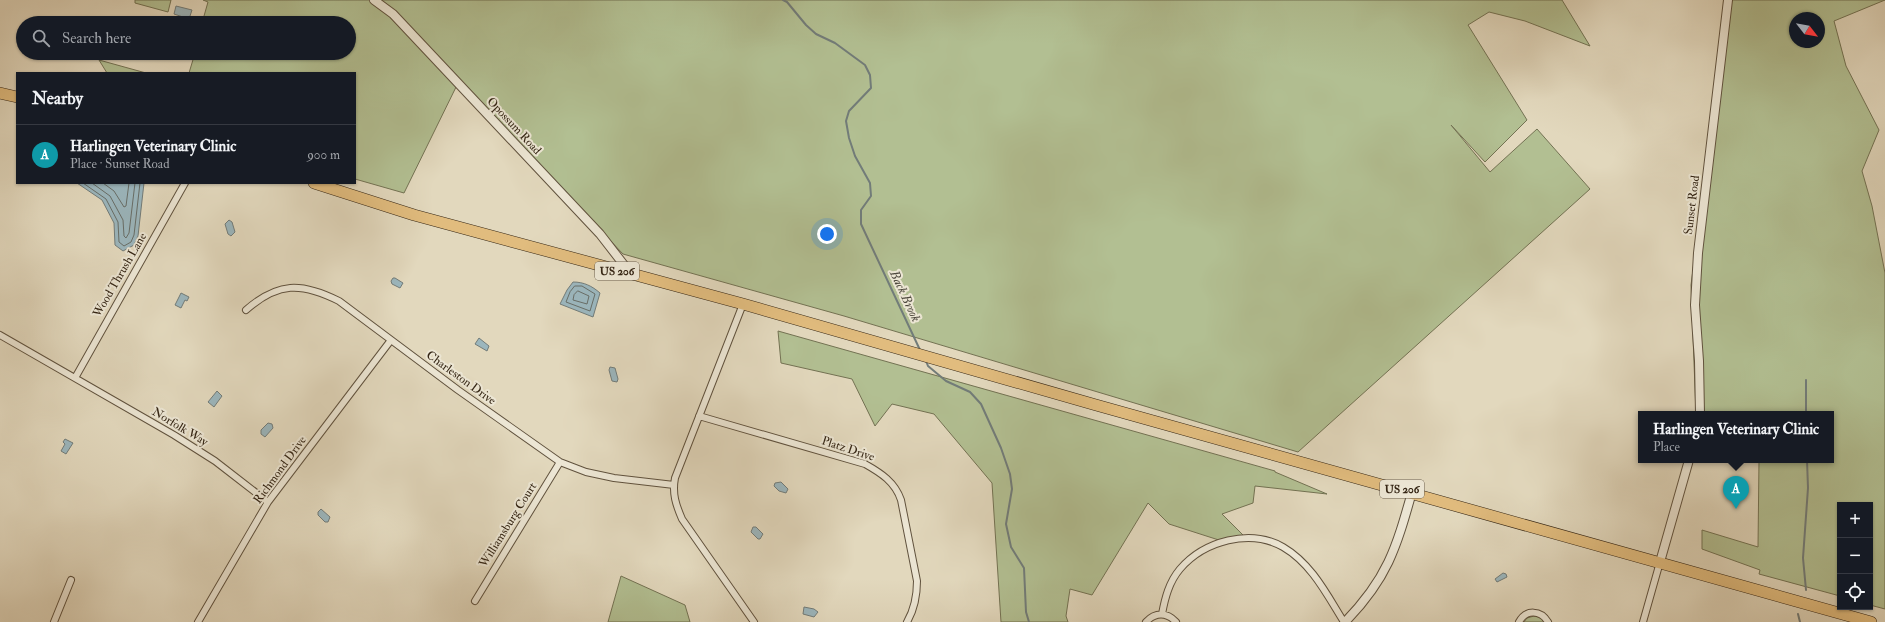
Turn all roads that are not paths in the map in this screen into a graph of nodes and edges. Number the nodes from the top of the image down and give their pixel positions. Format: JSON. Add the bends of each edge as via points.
{"nodes":[{"id":1,"x":374,"y":0,"type":"edge"},
{"id":2,"x":1728,"y":0,"type":"edge"},
{"id":3,"x":0,"y":93,"type":"edge"},
{"id":4,"x":16,"y":97,"type":"edge"},
{"id":5,"x":184,"y":184,"type":"edge"},
{"id":6,"x":317,"y":184,"type":"edge"},
{"id":7,"x":630,"y":274,"type":"junction"},
{"id":8,"x":742,"y":304,"type":"junction"},
{"id":9,"x":246,"y":310,"type":"dead end"},
{"id":10,"x":0,"y":336,"type":"edge"},
{"id":11,"x":391,"y":340,"type":"junction"},
{"id":12,"x":75,"y":378,"type":"junction"},
{"id":13,"x":1700,"y":411,"type":"edge"},
{"id":14,"x":699,"y":416,"type":"junction"},
{"id":15,"x":560,"y":462,"type":"junction"},
{"id":16,"x":1688,"y":463,"type":"edge"},
{"id":17,"x":674,"y":485,"type":"junction"},
{"id":18,"x":1412,"y":492,"type":"junction"},
{"id":19,"x":268,"y":502,"type":"junction"},
{"id":20,"x":1660,"y":562,"type":"junction"},
{"id":21,"x":71,"y":580,"type":"dead end"},
{"id":22,"x":475,"y":601,"type":"dead end"},
{"id":23,"x":1162,"y":614,"type":"junction"},
{"id":24,"x":54,"y":622,"type":"edge"},
{"id":25,"x":198,"y":622,"type":"edge"},
{"id":26,"x":754,"y":622,"type":"edge"},
{"id":27,"x":907,"y":622,"type":"edge"},
{"id":28,"x":1146,"y":622,"type":"edge"},
{"id":29,"x":1176,"y":622,"type":"edge"},
{"id":30,"x":1345,"y":622,"type":"edge"},
{"id":31,"x":1519,"y":622,"type":"edge"},
{"id":32,"x":1548,"y":622,"type":"edge"},
{"id":33,"x":1643,"y":622,"type":"edge"},
{"id":34,"x":1871,"y":622,"type":"edge"}],
"edges":[{"from":1,"to":7,"type":"street","name":"Opossum Road","via":[[393,14],[600,234]]},
{"from":2,"to":13,"type":"street","name":"Sunset Road","via":[[1698,253],[1695,305],[1700,368]]},
{"from":3,"to":4,"type":"highway"},
{"from":5,"to":12,"type":"street","name":"Wood Thrush Lane"},
{"from":6,"to":7,"type":"highway","number":"US 206","via":[[414,215]]},
{"from":7,"to":8,"type":"highway","number":"US 206"},
{"from":8,"to":14,"type":"street"},
{"from":8,"to":18,"type":"highway","number":"US 206"},
{"from":9,"to":11,"type":"street","name":"Charleston Drive","via":[[273,291],[301,288],[320,292],[338,301]]},
{"from":10,"to":12,"type":"street","name":"Norfolk Way"},
{"from":11,"to":15,"type":"street","name":"Charleston Drive"},
{"from":11,"to":19,"type":"street","name":"Richmond Drive"},
{"from":12,"to":19,"type":"street","name":"Norfolk Way","via":[[210,457]]},
{"from":14,"to":17,"type":"street"},
{"from":14,"to":27,"type":"street","name":"Platz Drive","via":[[865,464],[892,483],[901,500],[918,582]]},
{"from":15,"to":17,"type":"street","name":"Charleston Drive","via":[[586,472],[614,478]]},
{"from":15,"to":22,"type":"street","name":"Williamsburg Court"},
{"from":16,"to":20,"type":"street"},
{"from":17,"to":26,"type":"street","via":[[676,505],[682,519]]},
{"from":18,"to":20,"type":"highway","number":"US 206"},
{"from":18,"to":30,"type":"street","via":[[1396,548],[1388,565],[1373,591]]},
{"from":19,"to":25,"type":"street","name":"Richmond Drive"},
{"from":20,"to":33,"type":"street"},
{"from":20,"to":34,"type":"highway","number":"US 206"},
{"from":21,"to":24,"type":"street"},
{"from":23,"to":28,"type":"street"},
{"from":23,"to":29,"type":"street"},
{"from":23,"to":30,"type":"street","via":[[1165,597],[1171,584],[1180,569],[1192,558],[1210,546],[1224,541],[1253,538],[1282,547],[1299,559],[1318,581]]},
{"from":31,"to":32,"type":"street","via":[[1523,616],[1532,612],[1542,614]]}]}
